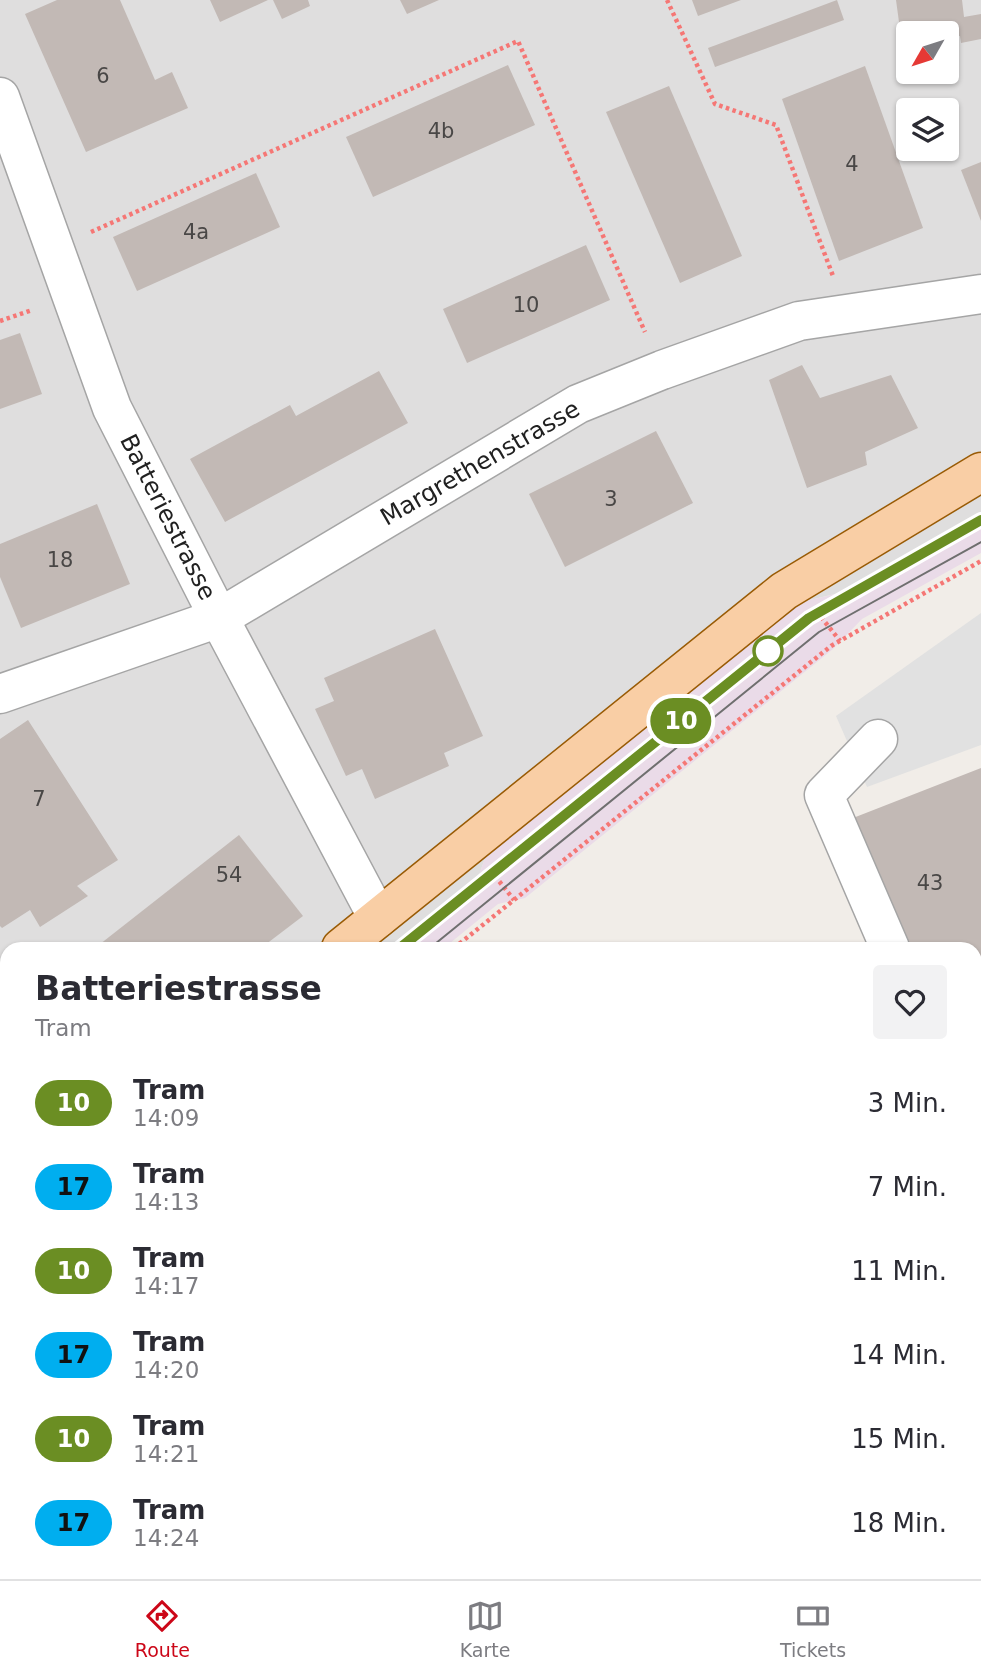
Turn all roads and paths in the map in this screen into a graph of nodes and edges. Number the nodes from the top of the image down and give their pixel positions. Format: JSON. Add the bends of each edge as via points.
{"nodes":[{"id":1,"x":667,"y":0,"type":"edge"},
{"id":2,"x":0,"y":97,"type":"edge"},
{"id":3,"x":55,"y":248,"type":"junction"},
{"id":4,"x":981,"y":294,"type":"edge"},
{"id":5,"x":847,"y":313,"type":"junction"},
{"id":6,"x":663,"y":370,"type":"junction"},
{"id":7,"x":981,"y":472,"type":"edge"},
{"id":8,"x":981,"y":561,"type":"edge"},
{"id":9,"x":219,"y":618,"type":"junction"},
{"id":10,"x":0,"y":694,"type":"edge"},
{"id":11,"x":878,"y":739,"type":"dead end"},
{"id":12,"x":492,"y":873,"type":"dead end"},
{"id":13,"x":514,"y":900,"type":"junction"},
{"id":14,"x":378,"y":918,"type":"junction"},
{"id":15,"x":348,"y":942,"type":"edge"},
{"id":16,"x":462,"y":942,"type":"edge"},
{"id":17,"x":887,"y":942,"type":"edge"}],
"edges":[{"from":1,"to":5,"type":"path","via":[[715,104],[776,125]]},
{"from":2,"to":3,"type":"street","name":"Batteriestrasse"},
{"from":3,"to":6,"type":"path","via":[[518,41]]},
{"from":3,"to":9,"type":"street","name":"Batteriestrasse","via":[[113,408]]},
{"from":4,"to":5,"type":"street","name":"Margrethenstrasse"},
{"from":5,"to":6,"type":"street","name":"Margrethenstrasse","via":[[799,321]]},
{"from":6,"to":9,"type":"street","name":"Margrethenstrasse","via":[[578,404]]},
{"from":7,"to":14,"type":"main road","via":[[785,591]]},
{"from":8,"to":13,"type":"path","via":[[831,646]]},
{"from":9,"to":10,"type":"street","name":"Margrethenstrasse"},
{"from":9,"to":14,"type":"street","name":"Batteriestrasse"},
{"from":11,"to":17,"type":"street","via":[[824,795]]},
{"from":12,"to":13,"type":"path"},
{"from":13,"to":16,"type":"path"},
{"from":14,"to":15,"type":"main road"}]}
